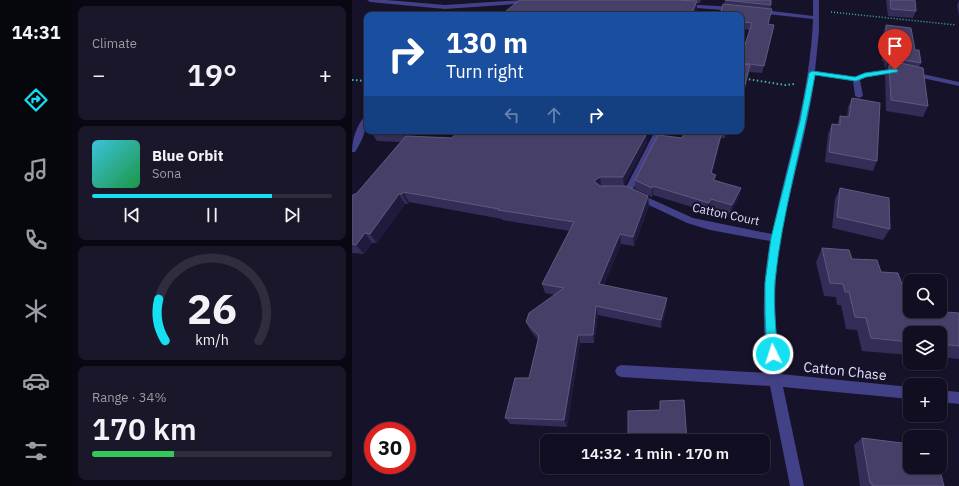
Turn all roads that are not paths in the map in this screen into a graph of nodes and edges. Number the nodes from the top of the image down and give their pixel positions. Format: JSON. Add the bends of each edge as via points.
{"nodes":[{"id":1,"x":370,"y":0,"type":"edge"},
{"id":2,"x":544,"y":0,"type":"edge"},
{"id":3,"x":816,"y":0,"type":"edge"},
{"id":4,"x":676,"y":5,"type":"edge"},
{"id":5,"x":815,"y":14,"type":"junction"},
{"id":6,"x":812,"y":73,"type":"junction"},
{"id":7,"x":856,"y":79,"type":"junction"},
{"id":8,"x":959,"y":84,"type":"edge"},
{"id":9,"x":859,"y":96,"type":"dead end"},
{"id":10,"x":364,"y":122,"type":"edge"},
{"id":11,"x":356,"y":130,"type":"edge"},
{"id":12,"x":656,"y":134,"type":"edge"},
{"id":13,"x":352,"y":150,"type":"edge"},
{"id":14,"x":776,"y":238,"type":"junction"},
{"id":15,"x":621,"y":371,"type":"dead end"},
{"id":16,"x":776,"y":380,"type":"junction"},
{"id":17,"x":903,"y":393,"type":"edge"},
{"id":18,"x":947,"y":397,"type":"edge"},
{"id":19,"x":959,"y":398,"type":"edge"},
{"id":20,"x":798,"y":486,"type":"edge"}],
"edges":[{"from":1,"to":2,"type":"street","via":[[445,7]]},
{"from":3,"to":5,"type":"street"},
{"from":4,"to":5,"type":"street"},
{"from":5,"to":6,"type":"street"},
{"from":6,"to":7,"type":"street"},
{"from":6,"to":14,"type":"street","via":[[804,121]]},
{"from":7,"to":8,"type":"street","via":[[895,70]]},
{"from":7,"to":9,"type":"street"},
{"from":10,"to":11,"type":"street"},
{"from":11,"to":13,"type":"street","via":[[358,140]]},
{"from":12,"to":14,"type":"street","name":"Catton Court","via":[[624,191],[690,221]]},
{"from":14,"to":16,"type":"street","via":[[770,283],[770,314]]},
{"from":15,"to":16,"type":"street","name":"Catton Chase"},
{"from":16,"to":17,"type":"street","name":"Catton Chase"},
{"from":16,"to":20,"type":"street"},
{"from":18,"to":19,"type":"street"}]}
